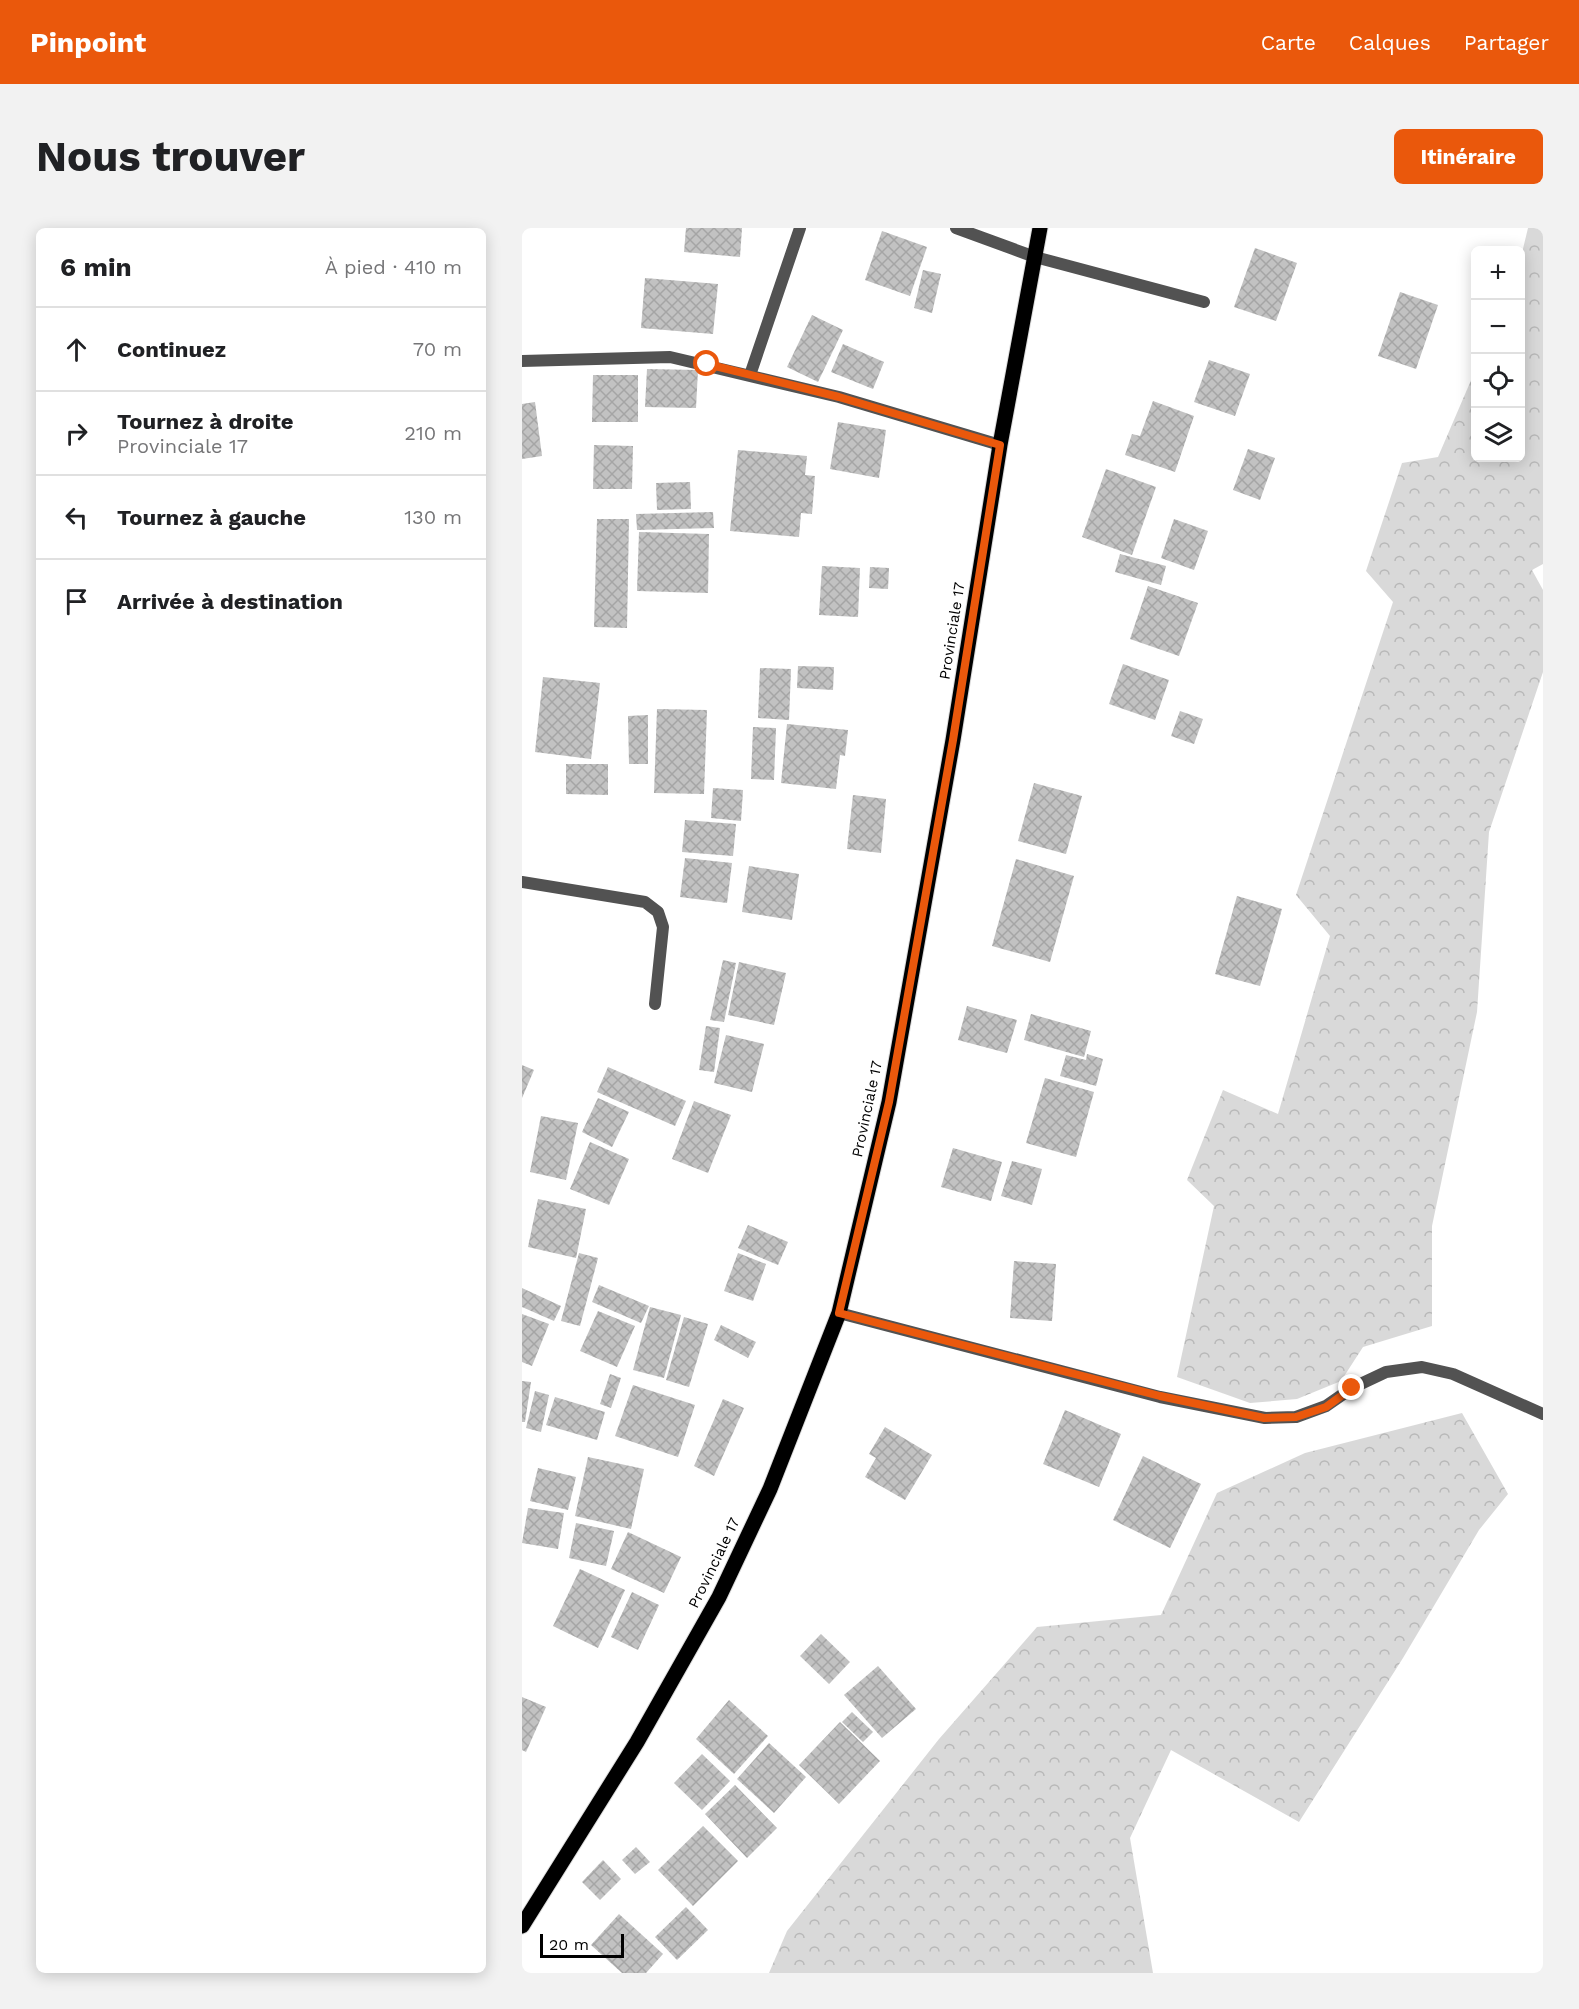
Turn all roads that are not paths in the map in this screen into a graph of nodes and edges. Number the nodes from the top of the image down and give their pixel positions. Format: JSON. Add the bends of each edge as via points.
{"nodes":[{"id":1,"x":800,"y":228,"type":"edge"},
{"id":2,"x":956,"y":228,"type":"edge"},
{"id":3,"x":1040,"y":228,"type":"edge"},
{"id":4,"x":1035,"y":257,"type":"junction"},
{"id":5,"x":1204,"y":302,"type":"dead end"},
{"id":6,"x":522,"y":361,"type":"edge"},
{"id":7,"x":750,"y":375,"type":"junction"},
{"id":8,"x":1000,"y":445,"type":"junction"},
{"id":9,"x":522,"y":882,"type":"edge"},
{"id":10,"x":655,"y":1004,"type":"dead end"},
{"id":11,"x":839,"y":1313,"type":"junction"},
{"id":12,"x":1543,"y":1414,"type":"edge"},
{"id":13,"x":522,"y":1926,"type":"edge"}],
"edges":[{"from":1,"to":7,"type":"street"},
{"from":2,"to":4,"type":"street"},
{"from":3,"to":4,"type":"main road","name":"Provinciale 17"},
{"from":4,"to":5,"type":"street"},
{"from":4,"to":8,"type":"main road","name":"Provinciale 17"},
{"from":6,"to":7,"type":"street","via":[[670,357]]},
{"from":7,"to":8,"type":"street"},
{"from":8,"to":11,"type":"main road","name":"Provinciale 17","via":[[889,1102]]},
{"from":9,"to":10,"type":"street","via":[[645,902],[658,912],[663,927]]},
{"from":11,"to":12,"type":"street","via":[[1149,1394],[1264,1418],[1296,1417],[1326,1407],[1352,1388],[1386,1372],[1422,1367],[1453,1374]]},
{"from":11,"to":13,"type":"main road","name":"Provinciale 17","via":[[770,1489],[719,1597],[637,1742]]}]}
